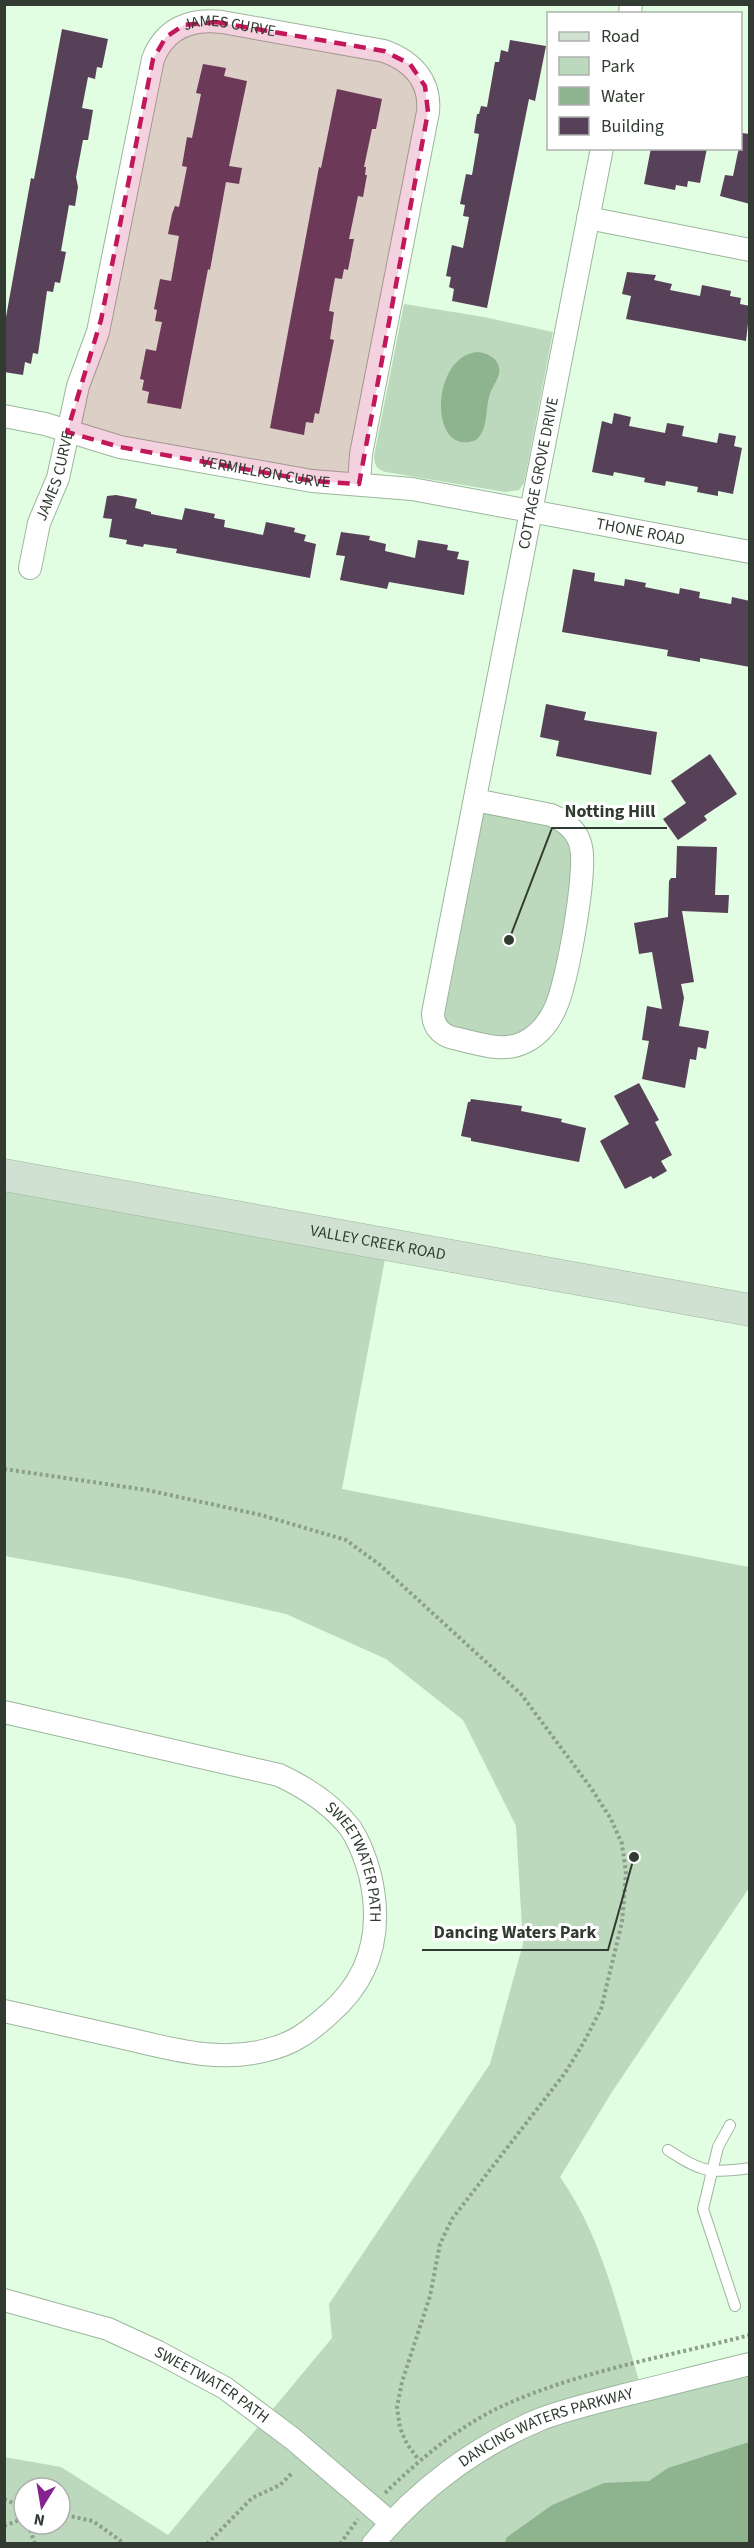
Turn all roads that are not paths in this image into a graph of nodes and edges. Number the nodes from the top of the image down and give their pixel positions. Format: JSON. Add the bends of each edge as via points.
{"nodes":[{"id":1,"x":602,"y":150,"type":"edge"},
{"id":2,"x":588,"y":219,"type":"junction"},
{"id":3,"x":750,"y":250,"type":"edge"},
{"id":4,"x":4,"y":416,"type":"edge"},
{"id":5,"x":68,"y":432,"type":"junction"},
{"id":6,"x":359,"y":484,"type":"junction"},
{"id":7,"x":532,"y":510,"type":"junction"},
{"id":8,"x":750,"y":552,"type":"edge"},
{"id":9,"x":30,"y":568,"type":"dead end"},
{"id":10,"x":475,"y":800,"type":"junction"},
{"id":11,"x":4,"y":1175,"type":"edge"},
{"id":12,"x":750,"y":1310,"type":"edge"},
{"id":13,"x":4,"y":1712,"type":"edge"},
{"id":14,"x":4,"y":2011,"type":"edge"},
{"id":15,"x":730,"y":2125,"type":"dead end"},
{"id":16,"x":668,"y":2150,"type":"dead end"},
{"id":17,"x":750,"y":2168,"type":"edge"},
{"id":18,"x":712,"y":2171,"type":"junction"},
{"id":19,"x":4,"y":2300,"type":"edge"},
{"id":20,"x":735,"y":2306,"type":"dead end"},
{"id":21,"x":750,"y":2364,"type":"edge"},
{"id":22,"x":390,"y":2522,"type":"junction"},
{"id":23,"x":373,"y":2544,"type":"edge"}],
"edges":[{"from":1,"to":2,"type":"street","name":"COTTAGE GROVE DRIVE"},
{"from":2,"to":3,"type":"street"},
{"from":2,"to":7,"type":"street","name":"COTTAGE GROVE DRIVE"},
{"from":4,"to":5,"type":"street","name":"VERMILLION CURVE"},
{"from":5,"to":6,"type":"street","name":"VERMILLION CURVE","via":[[120,447],[305,480]]},
{"from":5,"to":6,"type":"street","name":"JAMES CURVE","via":[[78,386],[98,332],[151,69],[163,41],[184,25],[205,21],[379,50],[398,56],[413,67],[425,86],[429,104],[362,449]]},
{"from":5,"to":9,"type":"street","name":"JAMES CURVE","via":[[58,478],[38,527]]},
{"from":6,"to":7,"type":"street","name":"VERMILLION CURVE"},
{"from":7,"to":8,"type":"street","name":"THONE ROAD"},
{"from":7,"to":10,"type":"street","name":"COTTAGE GROVE DRIVE"},
{"from":10,"to":10,"type":"street","name":"COTTAGE GROVE DRIVE","via":[[433,1018],[441,1032],[451,1038],[507,1048],[525,1042],[544,1028],[560,998],[580,896],[582,852],[577,837],[562,820]]},
{"from":11,"to":12,"type":"main road","name":"VALLEY CREEK ROAD"},
{"from":13,"to":14,"type":"street","name":"SWEETWATER PATH","via":[[279,1775],[307,1788],[351,1830],[366,1860],[375,1895],[375,1936],[365,1968],[346,1999],[293,2042],[267,2051],[233,2057],[199,2055]]},
{"from":15,"to":18,"type":"lane","via":[[718,2147]]},
{"from":16,"to":18,"type":"lane","via":[[694,2167]]},
{"from":17,"to":18,"type":"lane"},
{"from":18,"to":20,"type":"lane","via":[[703,2209]]},
{"from":19,"to":22,"type":"street","name":"SWEETWATER PATH","via":[[108,2329],[225,2388],[293,2439]]},
{"from":21,"to":22,"type":"street","name":"DANCING WATERS PARKWAY","via":[[541,2420],[505,2437],[431,2484]]},
{"from":22,"to":23,"type":"street","name":"DANCING WATERS PARKWAY"}]}
